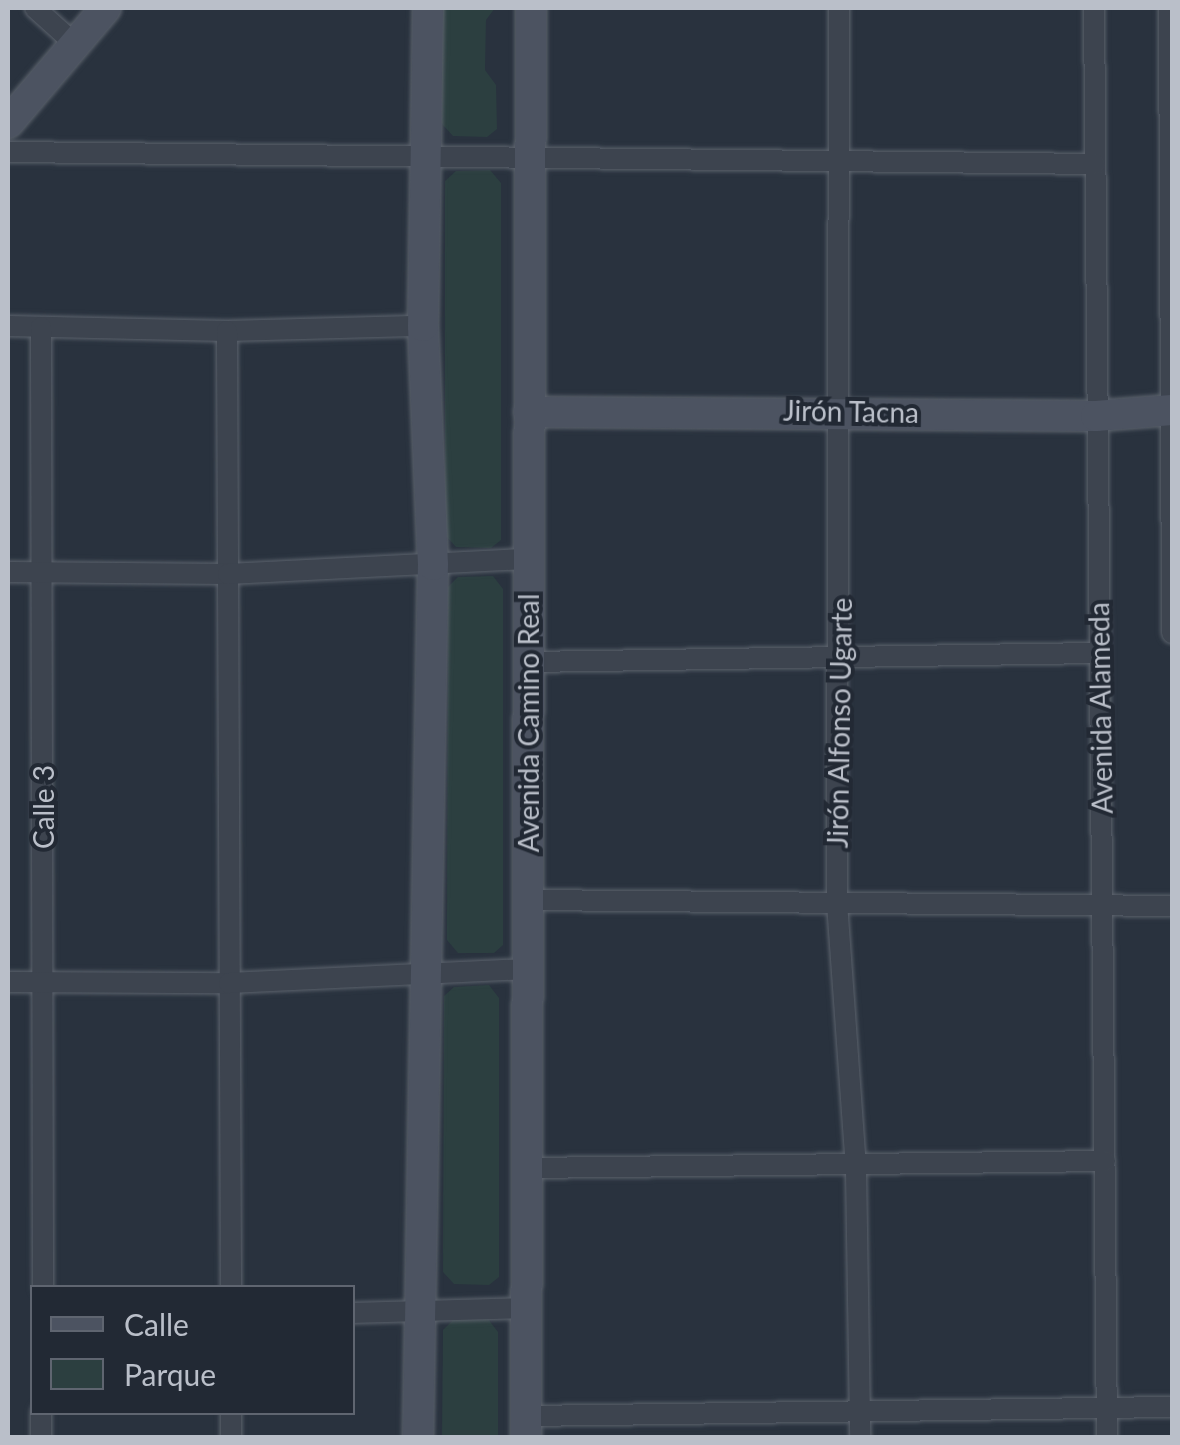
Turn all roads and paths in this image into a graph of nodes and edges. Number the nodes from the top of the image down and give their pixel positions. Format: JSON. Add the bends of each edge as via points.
{"nodes":[{"id":1,"x":35,"y":8,"type":"edge"},
{"id":2,"x":106,"y":8,"type":"edge"},
{"id":3,"x":428,"y":8,"type":"edge"},
{"id":4,"x":530,"y":8,"type":"edge"},
{"id":5,"x":840,"y":8,"type":"edge"},
{"id":6,"x":1094,"y":8,"type":"edge"},
{"id":7,"x":1170,"y":8,"type":"edge"},
{"id":8,"x":75,"y":44,"type":"junction"},
{"id":9,"x":8,"y":123,"type":"edge"},
{"id":10,"x":8,"y":152,"type":"edge"},
{"id":11,"x":427,"y":154,"type":"junction"},
{"id":12,"x":840,"y":159,"type":"junction"},
{"id":13,"x":530,"y":160,"type":"junction"},
{"id":14,"x":1095,"y":164,"type":"junction"},
{"id":15,"x":1171,"y":165,"type":"edge"},
{"id":16,"x":8,"y":326,"type":"edge"},
{"id":17,"x":423,"y":326,"type":"junction"},
{"id":18,"x":41,"y":327,"type":"junction"},
{"id":19,"x":227,"y":332,"type":"junction"},
{"id":20,"x":839,"y":410,"type":"junction"},
{"id":21,"x":1172,"y":410,"type":"edge"},
{"id":22,"x":529,"y":412,"type":"junction"},
{"id":23,"x":1096,"y":416,"type":"junction"},
{"id":24,"x":529,"y":559,"type":"junction"},
{"id":25,"x":433,"y":565,"type":"junction"},
{"id":26,"x":43,"y":571,"type":"junction"},
{"id":27,"x":8,"y":572,"type":"edge"},
{"id":28,"x":228,"y":574,"type":"junction"},
{"id":29,"x":1172,"y":634,"type":"edge"},
{"id":30,"x":1098,"y":653,"type":"junction"},
{"id":31,"x":841,"y":655,"type":"junction"},
{"id":32,"x":529,"y":662,"type":"junction"},
{"id":33,"x":528,"y":900,"type":"junction"},
{"id":34,"x":837,"y":903,"type":"junction"},
{"id":35,"x":1105,"y":904,"type":"junction"},
{"id":36,"x":1172,"y":906,"type":"edge"},
{"id":37,"x":528,"y":969,"type":"junction"},
{"id":38,"x":426,"y":970,"type":"junction"},
{"id":39,"x":43,"y":980,"type":"junction"},
{"id":40,"x":8,"y":982,"type":"edge"},
{"id":41,"x":229,"y":983,"type":"junction"},
{"id":42,"x":1106,"y":1161,"type":"junction"},
{"id":43,"x":527,"y":1168,"type":"junction"},
{"id":44,"x":856,"y":1168,"type":"junction"},
{"id":45,"x":42,"y":1285,"type":"edge"},
{"id":46,"x":231,"y":1285,"type":"edge"},
{"id":47,"x":527,"y":1308,"type":"junction"},
{"id":48,"x":355,"y":1313,"type":"edge"},
{"id":49,"x":420,"y":1313,"type":"junction"},
{"id":50,"x":1172,"y":1407,"type":"edge"},
{"id":51,"x":1108,"y":1409,"type":"junction"},
{"id":52,"x":860,"y":1414,"type":"junction"},
{"id":53,"x":526,"y":1427,"type":"edge"},
{"id":54,"x":418,"y":1438,"type":"edge"},
{"id":55,"x":860,"y":1438,"type":"edge"},
{"id":56,"x":1107,"y":1438,"type":"edge"}],
"edges":[{"from":1,"to":8,"type":"street"},
{"from":2,"to":8,"type":"street"},
{"from":3,"to":11,"type":"street"},
{"from":4,"to":13,"type":"street","name":"Avenida Camino Real"},
{"from":5,"to":12,"type":"street","name":"Jirón Alfonso Ugarte"},
{"from":6,"to":14,"type":"street","name":"Avenida Alameda"},
{"from":7,"to":15,"type":"street"},
{"from":8,"to":9,"type":"street"},
{"from":10,"to":11,"type":"street"},
{"from":11,"to":13,"type":"street"},
{"from":11,"to":17,"type":"street"},
{"from":12,"to":13,"type":"street"},
{"from":12,"to":14,"type":"street"},
{"from":12,"to":20,"type":"street","name":"Jirón Alfonso Ugarte"},
{"from":13,"to":22,"type":"street","name":"Avenida Camino Real"},
{"from":14,"to":23,"type":"street","name":"Avenida Alameda"},
{"from":15,"to":21,"type":"street"},
{"from":16,"to":18,"type":"street"},
{"from":17,"to":19,"type":"street"},
{"from":17,"to":25,"type":"street"},
{"from":18,"to":19,"type":"street"},
{"from":18,"to":26,"type":"street","name":"Calle 3"},
{"from":19,"to":28,"type":"street"},
{"from":20,"to":22,"type":"street","name":"Jirón Tacna"},
{"from":20,"to":23,"type":"street","name":"Jirón Tacna"},
{"from":20,"to":31,"type":"street","name":"Jirón Alfonso Ugarte"},
{"from":21,"to":23,"type":"street","name":"Jirón Tacna"},
{"from":21,"to":29,"type":"street"},
{"from":22,"to":24,"type":"street","name":"Avenida Camino Real"},
{"from":23,"to":30,"type":"street","name":"Avenida Alameda"},
{"from":24,"to":25,"type":"street"},
{"from":24,"to":32,"type":"street","name":"Avenida Camino Real"},
{"from":25,"to":28,"type":"street"},
{"from":25,"to":38,"type":"street"},
{"from":26,"to":27,"type":"street"},
{"from":26,"to":28,"type":"street"},
{"from":26,"to":39,"type":"street","name":"Calle 3"},
{"from":28,"to":41,"type":"street"},
{"from":30,"to":31,"type":"street"},
{"from":30,"to":35,"type":"street","name":"Avenida Alameda"},
{"from":31,"to":32,"type":"street"},
{"from":31,"to":34,"type":"street","name":"Jirón Alfonso Ugarte"},
{"from":32,"to":33,"type":"street","name":"Avenida Camino Real"},
{"from":33,"to":34,"type":"street"},
{"from":33,"to":37,"type":"street","name":"Avenida Camino Real"},
{"from":34,"to":35,"type":"street"},
{"from":34,"to":44,"type":"street","name":"Jirón Alfonso Ugarte"},
{"from":35,"to":36,"type":"street"},
{"from":35,"to":42,"type":"street","name":"Avenida Alameda"},
{"from":37,"to":38,"type":"street"},
{"from":37,"to":43,"type":"street","name":"Avenida Camino Real"},
{"from":38,"to":41,"type":"street"},
{"from":38,"to":49,"type":"street"},
{"from":39,"to":40,"type":"street"},
{"from":39,"to":41,"type":"street"},
{"from":39,"to":45,"type":"street","name":"Calle 3"},
{"from":41,"to":46,"type":"street"},
{"from":42,"to":44,"type":"street"},
{"from":42,"to":51,"type":"street","name":"Avenida Alameda"},
{"from":43,"to":44,"type":"street"},
{"from":43,"to":47,"type":"street","name":"Avenida Camino Real"},
{"from":44,"to":52,"type":"street","name":"Jirón Alfonso Ugarte"},
{"from":47,"to":49,"type":"street"},
{"from":47,"to":53,"type":"street","name":"Avenida Camino Real"},
{"from":48,"to":49,"type":"street"},
{"from":49,"to":54,"type":"street"},
{"from":50,"to":51,"type":"street"},
{"from":51,"to":52,"type":"street"},
{"from":51,"to":56,"type":"street","name":"Avenida Alameda"},
{"from":52,"to":53,"type":"street"},
{"from":52,"to":55,"type":"street","name":"Jirón Alfonso Ugarte"}]}
